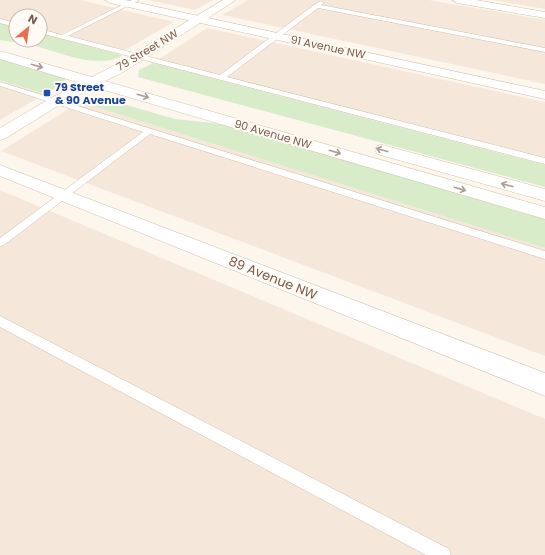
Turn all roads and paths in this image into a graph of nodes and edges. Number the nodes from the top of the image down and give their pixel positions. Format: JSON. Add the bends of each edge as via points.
{"nodes":[{"id":1,"x":110,"y":0,"type":"edge"},
{"id":2,"x":231,"y":0,"type":"edge"},
{"id":3,"x":325,"y":0,"type":"edge"},
{"id":4,"x":462,"y":0,"type":"edge"},
{"id":5,"x":132,"y":2,"type":"edge"},
{"id":6,"x":316,"y":6,"type":"junction"},
{"id":7,"x":545,"y":15,"type":"edge"},
{"id":8,"x":199,"y":19,"type":"junction"},
{"id":9,"x":48,"y":33,"type":"edge"},
{"id":10,"x":276,"y":36,"type":"junction"},
{"id":11,"x":62,"y":37,"type":"junction"},
{"id":12,"x":0,"y":44,"type":"edge"},
{"id":13,"x":545,"y":50,"type":"edge"},
{"id":14,"x":0,"y":55,"type":"edge"},
{"id":15,"x":138,"y":57,"type":"junction"},
{"id":16,"x":100,"y":78,"type":"junction"},
{"id":17,"x":221,"y":78,"type":"junction"},
{"id":18,"x":0,"y":84,"type":"edge"},
{"id":19,"x":545,"y":95,"type":"edge"},
{"id":20,"x":56,"y":101,"type":"junction"},
{"id":21,"x":150,"y":130,"type":"junction"},
{"id":22,"x":0,"y":135,"type":"edge"},
{"id":23,"x":545,"y":161,"type":"edge"},
{"id":24,"x":0,"y":170,"type":"edge"},
{"id":25,"x":63,"y":195,"type":"junction"},
{"id":26,"x":545,"y":195,"type":"edge"},
{"id":27,"x":545,"y":213,"type":"edge"},
{"id":28,"x":0,"y":243,"type":"edge"},
{"id":29,"x":545,"y":255,"type":"edge"},
{"id":30,"x":0,"y":321,"type":"edge"},
{"id":31,"x":545,"y":385,"type":"edge"},
{"id":32,"x":443,"y":555,"type":"edge"}],
"edges":[{"from":1,"to":5,"type":"street","name":"91 Avenue NW"},
{"from":2,"to":8,"type":"street","name":"79 Street NW"},
{"from":3,"to":6,"type":"lane"},
{"from":4,"to":7,"type":"street"},
{"from":5,"to":8,"type":"street","name":"91 Avenue NW"},
{"from":5,"to":11,"type":"lane"},
{"from":6,"to":10,"type":"lane"},
{"from":6,"to":13,"type":"lane"},
{"from":8,"to":10,"type":"street","name":"91 Avenue NW"},
{"from":8,"to":15,"type":"street","name":"79 Street NW"},
{"from":9,"to":11,"type":"lane"},
{"from":10,"to":17,"type":"lane"},
{"from":10,"to":19,"type":"street","name":"91 Avenue NW"},
{"from":11,"to":15,"type":"lane"},
{"from":12,"to":16,"type":"street","name":"90 Avenue NW"},
{"from":14,"to":16,"type":"street","name":"90 Avenue NW","one_way":true},
{"from":15,"to":16,"type":"street","name":"79 Street NW"},
{"from":15,"to":17,"type":"lane"},
{"from":16,"to":20,"type":"street","name":"79 Street NW"},
{"from":26,"to":16,"type":"street","name":"90 Avenue NW","one_way":true},
{"from":16,"to":27,"type":"street","name":"90 Avenue NW","one_way":true},
{"from":17,"to":23,"type":"lane"},
{"from":18,"to":20,"type":"lane"},
{"from":20,"to":21,"type":"lane"},
{"from":20,"to":22,"type":"street","name":"79 Street NW"},
{"from":21,"to":25,"type":"lane"},
{"from":21,"to":29,"type":"lane"},
{"from":24,"to":25,"type":"street","name":"89 Avenue NW"},
{"from":25,"to":28,"type":"lane"},
{"from":25,"to":31,"type":"street","name":"89 Avenue NW"},
{"from":30,"to":32,"type":"lane"}]}
